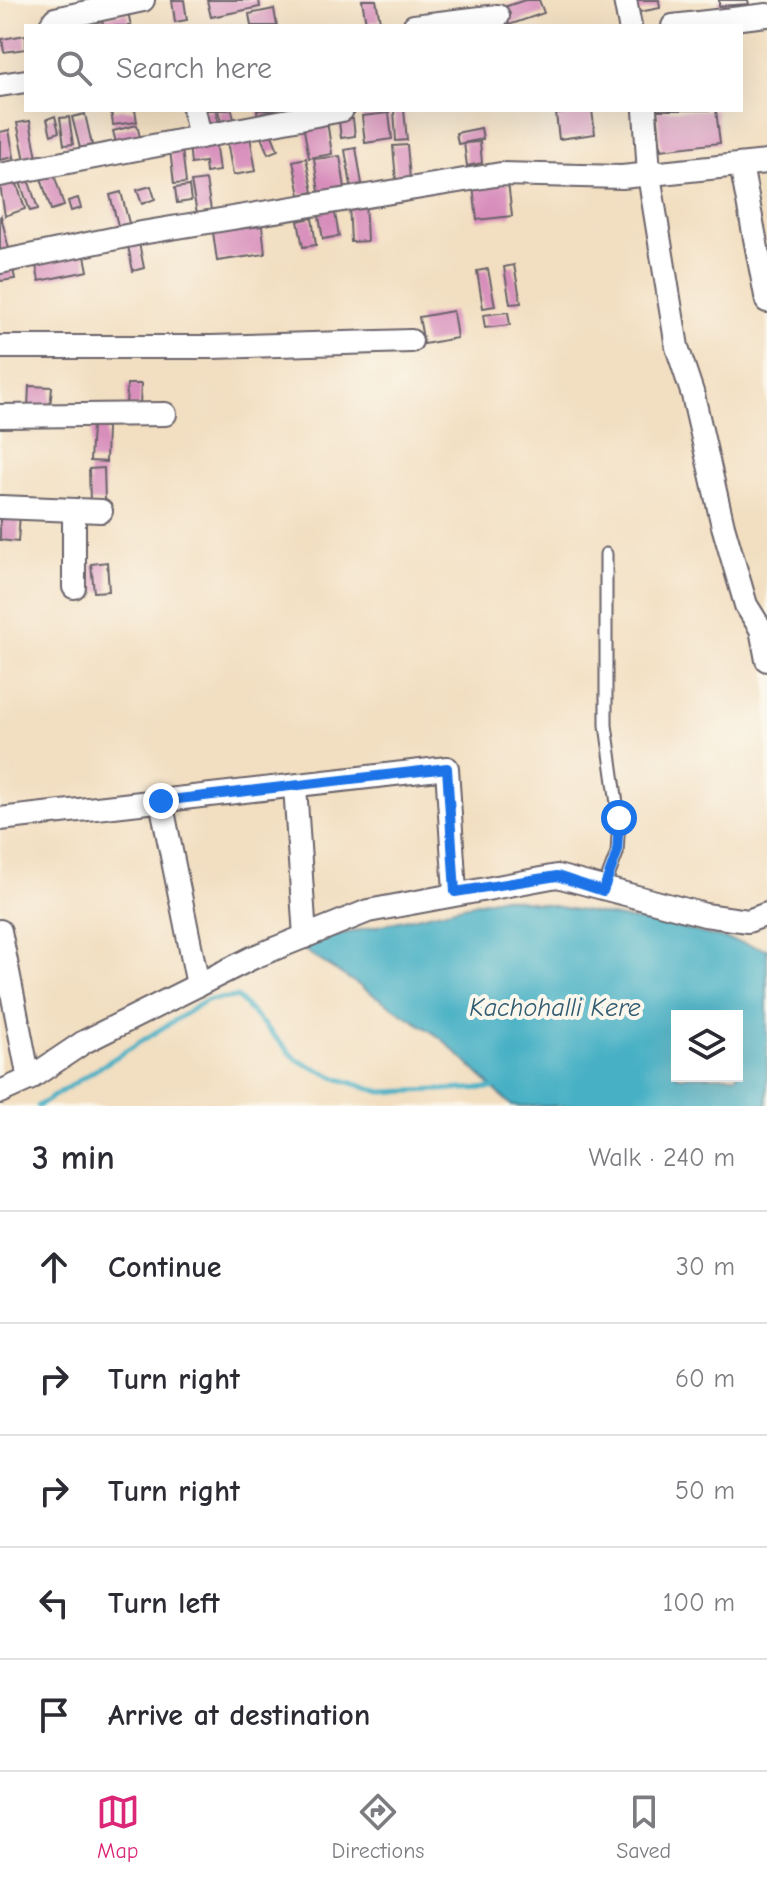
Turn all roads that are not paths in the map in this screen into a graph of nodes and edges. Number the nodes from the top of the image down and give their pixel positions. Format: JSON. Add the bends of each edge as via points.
{"nodes":[{"id":1,"x":625,"y":0,"type":"edge"},
{"id":2,"x":138,"y":1,"type":"edge"},
{"id":3,"x":497,"y":14,"type":"edge"},
{"id":4,"x":767,"y":15,"type":"edge"},
{"id":5,"x":51,"y":24,"type":"edge"},
{"id":6,"x":428,"y":24,"type":"edge"},
{"id":7,"x":630,"y":24,"type":"edge"},
{"id":8,"x":690,"y":24,"type":"edge"},
{"id":9,"x":24,"y":81,"type":"edge"},
{"id":10,"x":0,"y":85,"type":"edge"},
{"id":11,"x":194,"y":112,"type":"edge"},
{"id":12,"x":331,"y":112,"type":"edge"},
{"id":13,"x":645,"y":112,"type":"edge"},
{"id":14,"x":200,"y":137,"type":"junction"},
{"id":15,"x":767,"y":162,"type":"edge"},
{"id":16,"x":741,"y":165,"type":"junction"},
{"id":17,"x":0,"y":175,"type":"edge"},
{"id":18,"x":649,"y":175,"type":"junction"},
{"id":19,"x":0,"y":262,"type":"edge"},
{"id":20,"x":767,"y":301,"type":"edge"},
{"id":21,"x":411,"y":341,"type":"dead end"},
{"id":22,"x":0,"y":347,"type":"edge"},
{"id":23,"x":165,"y":414,"type":"dead end"},
{"id":24,"x":0,"y":416,"type":"edge"},
{"id":25,"x":0,"y":507,"type":"edge"},
{"id":26,"x":74,"y":510,"type":"junction"},
{"id":27,"x":101,"y":511,"type":"dead end"},
{"id":28,"x":606,"y":554,"type":"dead end"},
{"id":29,"x":74,"y":587,"type":"dead end"},
{"id":30,"x":767,"y":660,"type":"edge"},
{"id":31,"x":295,"y":786,"type":"junction"},
{"id":32,"x":161,"y":801,"type":"junction"},
{"id":33,"x":0,"y":819,"type":"edge"},
{"id":34,"x":603,"y":891,"type":"junction"},
{"id":35,"x":455,"y":892,"type":"junction"},
{"id":36,"x":767,"y":914,"type":"edge"},
{"id":37,"x":0,"y":931,"type":"edge"},
{"id":38,"x":305,"y":937,"type":"junction"},
{"id":39,"x":198,"y":985,"type":"junction"},
{"id":40,"x":29,"y":1079,"type":"junction"},
{"id":41,"x":0,"y":1092,"type":"edge"}],
"edges":[{"from":1,"to":7,"type":"street"},
{"from":2,"to":5,"type":"street"},
{"from":3,"to":6,"type":"street"},
{"from":4,"to":8,"type":"street"},
{"from":9,"to":10,"type":"street"},
{"from":11,"to":14,"type":"street"},
{"from":12,"to":14,"type":"street"},
{"from":13,"to":18,"type":"street"},
{"from":14,"to":17,"type":"street"},
{"from":15,"to":16,"type":"street"},
{"from":16,"to":18,"type":"street"},
{"from":16,"to":20,"type":"street"},
{"from":18,"to":19,"type":"street","via":[[501,174],[141,233]]},
{"from":18,"to":30,"type":"street","via":[[677,347],[723,526]]},
{"from":21,"to":22,"type":"street"},
{"from":23,"to":24,"type":"street"},
{"from":25,"to":26,"type":"street"},
{"from":26,"to":27,"type":"street"},
{"from":26,"to":29,"type":"street"},
{"from":28,"to":34,"type":"lane","via":[[606,725],[619,818],[617,853]]},
{"from":31,"to":32,"type":"street"},
{"from":31,"to":35,"type":"street","via":[[447,768]]},
{"from":31,"to":38,"type":"street"},
{"from":32,"to":33,"type":"street"},
{"from":32,"to":39,"type":"street"},
{"from":34,"to":35,"type":"street","via":[[557,876]]},
{"from":34,"to":36,"type":"street","via":[[705,915],[748,921]]},
{"from":35,"to":38,"type":"street","via":[[368,911]]},
{"from":37,"to":40,"type":"street"},
{"from":38,"to":39,"type":"street"},
{"from":39,"to":40,"type":"street","via":[[84,1042]]},
{"from":40,"to":41,"type":"street"}]}
